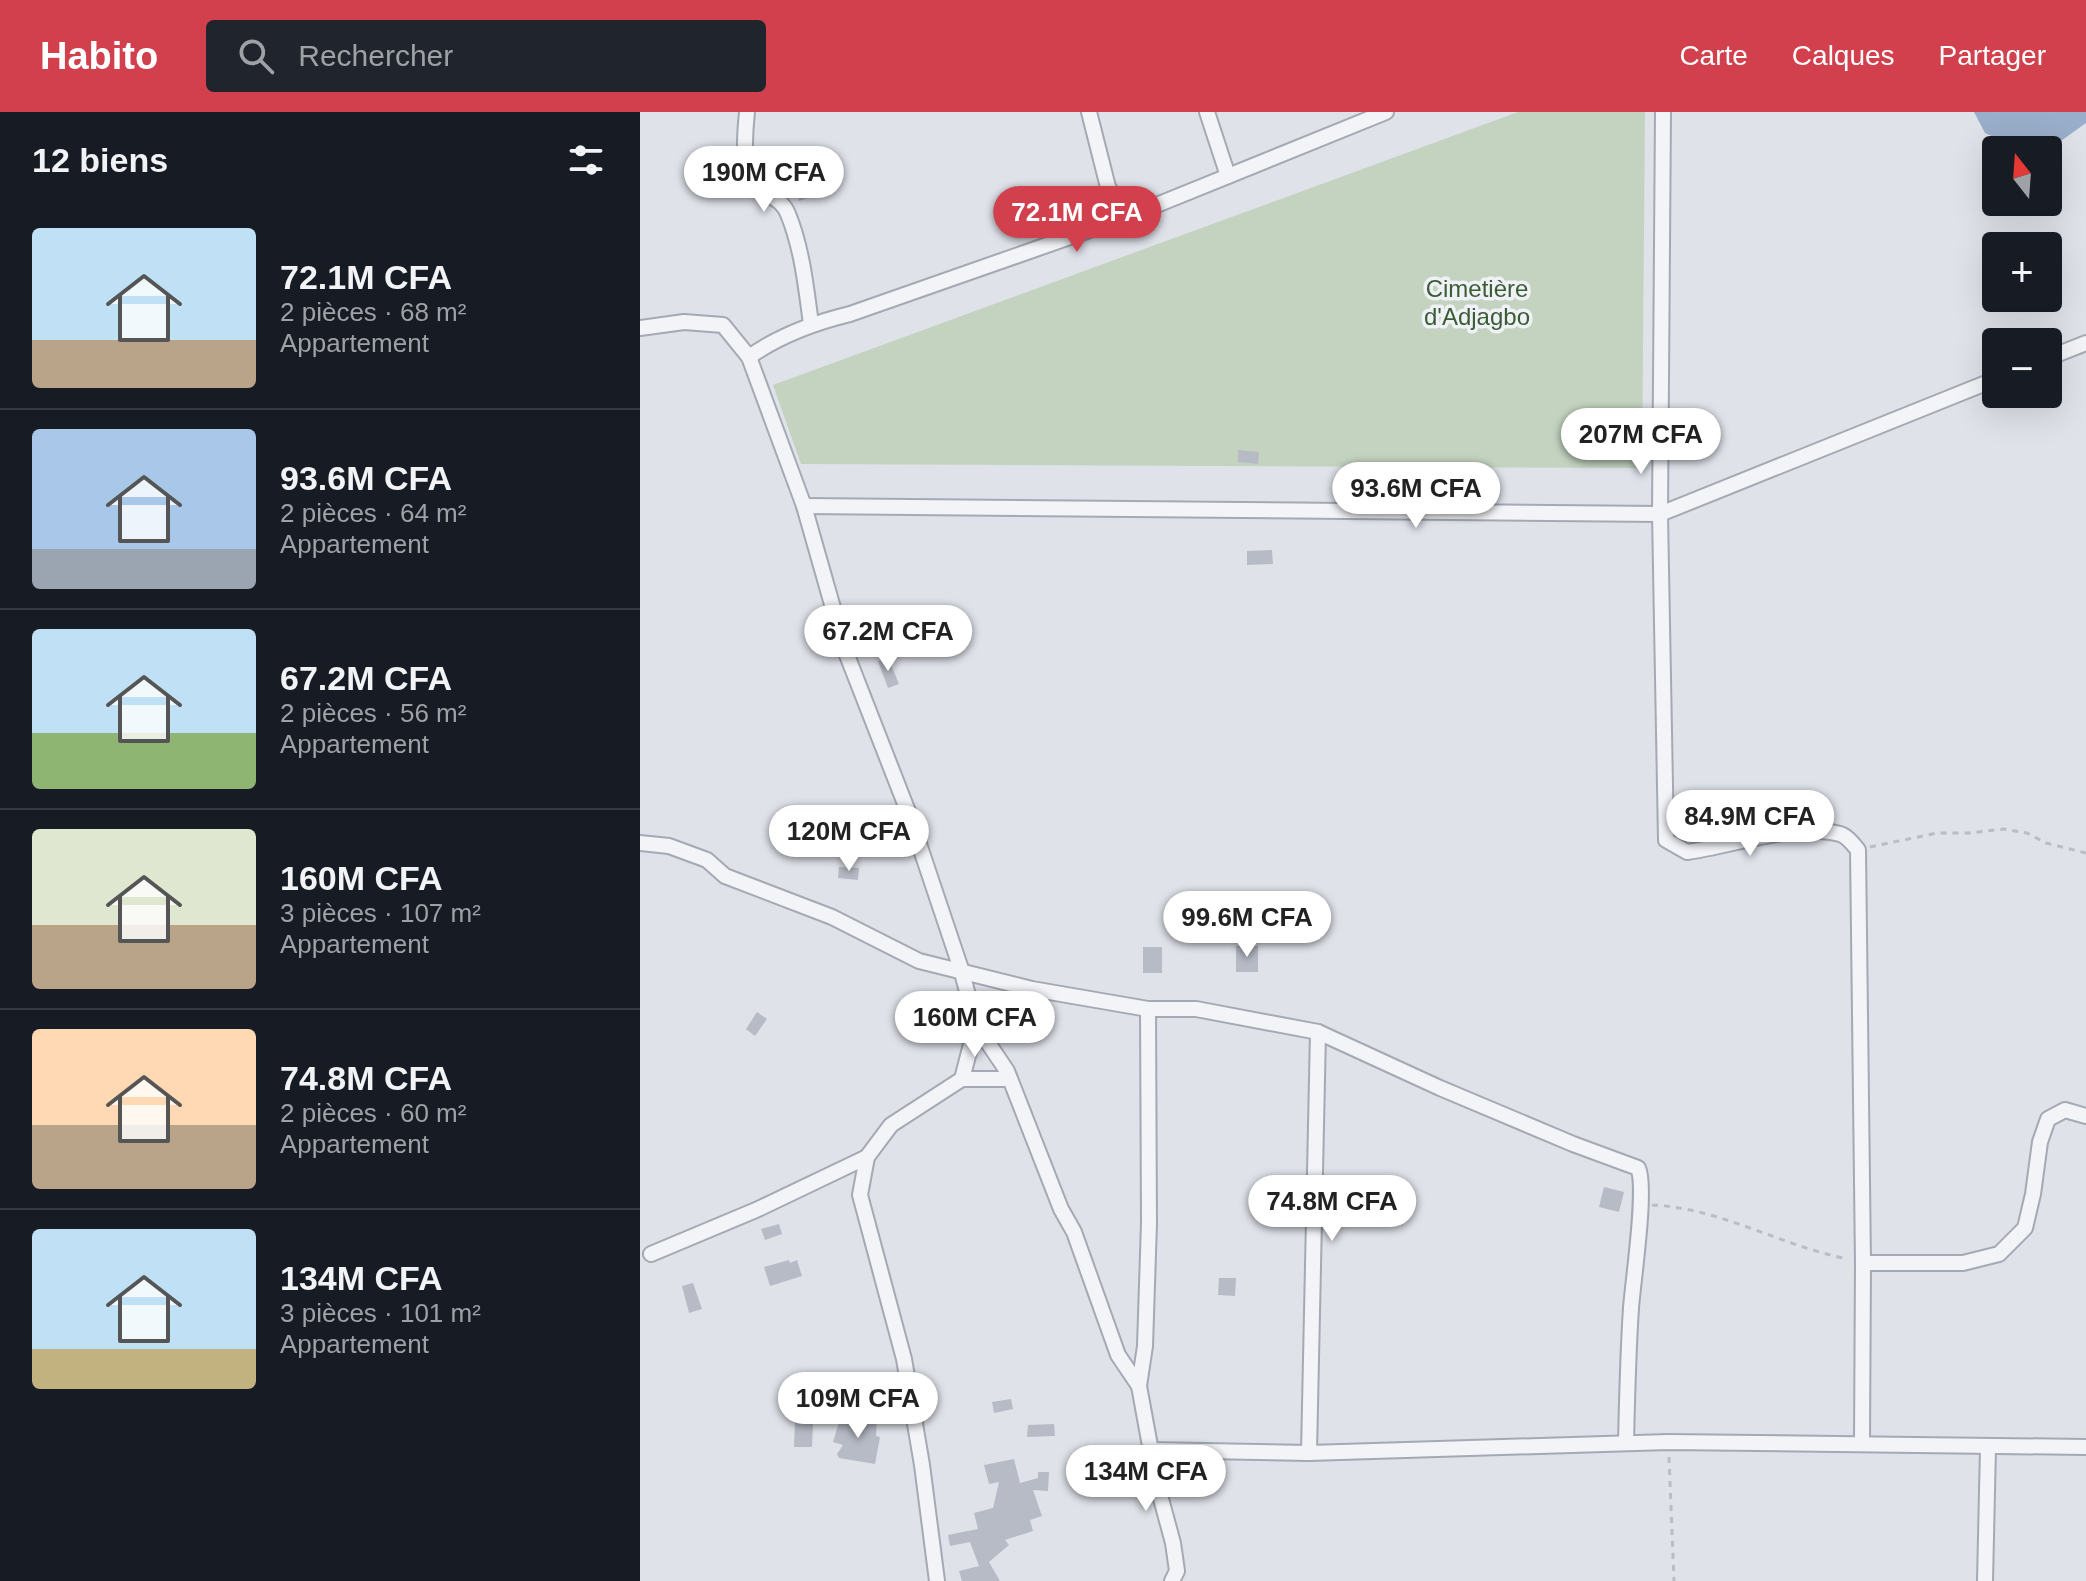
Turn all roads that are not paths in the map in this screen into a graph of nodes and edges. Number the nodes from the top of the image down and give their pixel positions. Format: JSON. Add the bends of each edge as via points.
{"nodes":[{"id":1,"x":747,"y":112,"type":"edge"},
{"id":2,"x":1089,"y":112,"type":"edge"},
{"id":3,"x":1207,"y":112,"type":"edge"},
{"id":4,"x":1386,"y":112,"type":"edge"},
{"id":5,"x":1663,"y":112,"type":"edge"},
{"id":6,"x":1228,"y":176,"type":"junction"},
{"id":7,"x":1127,"y":217,"type":"junction"},
{"id":8,"x":811,"y":324,"type":"junction"},
{"id":9,"x":640,"y":328,"type":"edge"},
{"id":10,"x":2086,"y":343,"type":"edge"},
{"id":11,"x":2062,"y":352,"type":"edge"},
{"id":12,"x":749,"y":357,"type":"junction"},
{"id":13,"x":1982,"y":385,"type":"edge"},
{"id":14,"x":804,"y":506,"type":"junction"},
{"id":15,"x":1660,"y":514,"type":"junction"},
{"id":16,"x":640,"y":843,"type":"edge"},
{"id":17,"x":961,"y":969,"type":"junction"},
{"id":18,"x":1148,"y":1009,"type":"junction"},
{"id":19,"x":976,"y":1025,"type":"junction"},
{"id":20,"x":1318,"y":1032,"type":"junction"},
{"id":21,"x":962,"y":1079,"type":"junction"},
{"id":22,"x":1009,"y":1079,"type":"junction"},
{"id":23,"x":2086,"y":1116,"type":"edge"},
{"id":24,"x":867,"y":1157,"type":"junction"},
{"id":25,"x":651,"y":1254,"type":"dead end"},
{"id":26,"x":1863,"y":1263,"type":"junction"},
{"id":27,"x":1139,"y":1386,"type":"junction"},
{"id":28,"x":1626,"y":1443,"type":"junction"},
{"id":29,"x":1862,"y":1443,"type":"junction"},
{"id":30,"x":1988,"y":1447,"type":"junction"},
{"id":31,"x":2086,"y":1447,"type":"edge"},
{"id":32,"x":1150,"y":1450,"type":"junction"},
{"id":33,"x":1309,"y":1453,"type":"junction"},
{"id":34,"x":937,"y":1581,"type":"edge"},
{"id":35,"x":1172,"y":1581,"type":"edge"},
{"id":36,"x":1985,"y":1581,"type":"edge"}],
"edges":[{"from":1,"to":8,"type":"street","via":[[749,170],[756,185],[788,213]]},
{"from":2,"to":7,"type":"street","via":[[1108,187]]},
{"from":3,"to":6,"type":"street"},
{"from":4,"to":6,"type":"street"},
{"from":5,"to":15,"type":"street"},
{"from":6,"to":7,"type":"street"},
{"from":7,"to":8,"type":"street"},
{"from":8,"to":12,"type":"street"},
{"from":9,"to":12,"type":"street","via":[[684,322],[723,325]]},
{"from":10,"to":11,"type":"street"},
{"from":12,"to":14,"type":"street"},
{"from":13,"to":15,"type":"street"},
{"from":14,"to":15,"type":"street"},
{"from":14,"to":17,"type":"street","via":[[845,650],[909,814]]},
{"from":15,"to":26,"type":"street","via":[[1666,840],[1687,852],[1767,834],[1821,832],[1843,834],[1858,850]]},
{"from":16,"to":17,"type":"street","via":[[669,846],[707,860],[725,876],[832,917],[919,961]]},
{"from":17,"to":18,"type":"street","via":[[1032,989]]},
{"from":17,"to":19,"type":"street"},
{"from":18,"to":20,"type":"street","via":[[1196,1009]]},
{"from":18,"to":27,"type":"street","via":[[1149,1223]]},
{"from":19,"to":21,"type":"street"},
{"from":19,"to":22,"type":"street"},
{"from":20,"to":28,"type":"street","via":[[1638,1168]]},
{"from":20,"to":33,"type":"street"},
{"from":21,"to":22,"type":"street"},
{"from":21,"to":24,"type":"street","via":[[891,1125]]},
{"from":22,"to":27,"type":"street","via":[[1074,1232],[1118,1355]]},
{"from":23,"to":26,"type":"street","via":[[2065,1110],[2048,1119],[2025,1228],[1999,1254],[1963,1263]]},
{"from":24,"to":25,"type":"street"},
{"from":24,"to":34,"type":"street","via":[[860,1195],[904,1359]]},
{"from":26,"to":29,"type":"street"},
{"from":27,"to":32,"type":"street"},
{"from":28,"to":29,"type":"street"},
{"from":28,"to":33,"type":"street"},
{"from":29,"to":30,"type":"street"},
{"from":30,"to":31,"type":"street"},
{"from":30,"to":36,"type":"street"},
{"from":32,"to":33,"type":"street"},
{"from":32,"to":35,"type":"street","via":[[1173,1543],[1177,1571]]}]}
